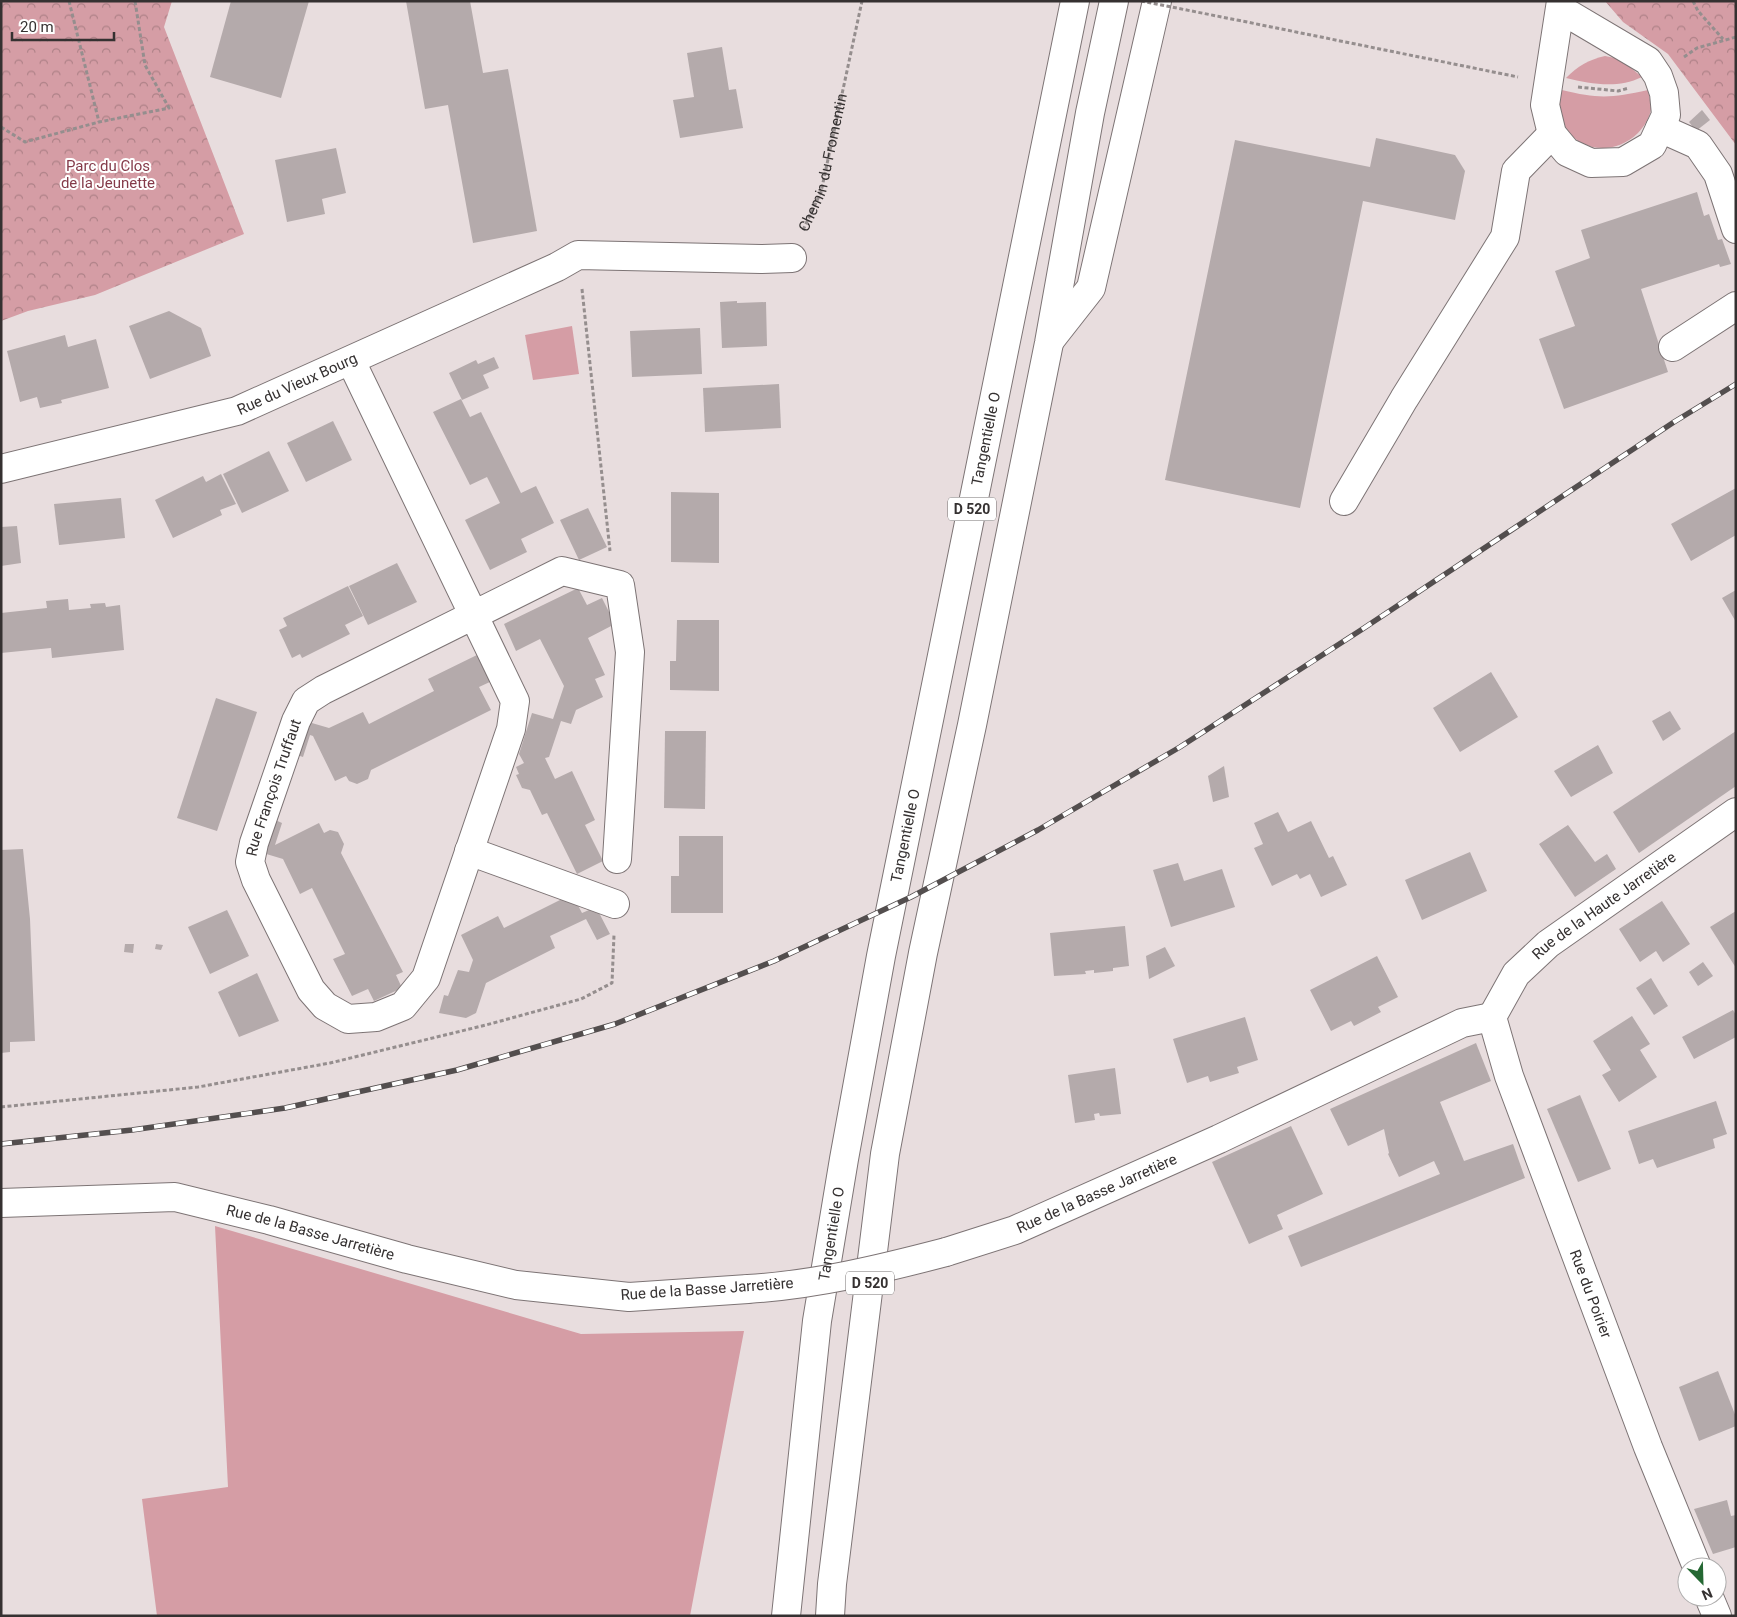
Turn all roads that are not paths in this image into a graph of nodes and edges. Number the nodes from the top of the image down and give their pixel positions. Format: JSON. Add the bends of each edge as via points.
{"nodes":[{"id":1,"x":1059,"y":1,"type":"edge"},
{"id":2,"x":1075,"y":1,"type":"edge"},
{"id":3,"x":1114,"y":1,"type":"edge"},
{"id":4,"x":1157,"y":1,"type":"edge"},
{"id":5,"x":1561,"y":5,"type":"edge"},
{"id":6,"x":1062,"y":61,"type":"junction"},
{"id":7,"x":1660,"y":128,"type":"junction"},
{"id":8,"x":1552,"y":134,"type":"junction"},
{"id":9,"x":1736,"y":229,"type":"edge"},
{"id":10,"x":792,"y":258,"type":"road end"},
{"id":11,"x":1736,"y":306,"type":"edge"},
{"id":12,"x":1049,"y":342,"type":"junction"},
{"id":13,"x":1673,"y":347,"type":"dead end"},
{"id":14,"x":351,"y":361,"type":"junction"},
{"id":15,"x":1,"y":469,"type":"edge"},
{"id":16,"x":1344,"y":501,"type":"dead end"},
{"id":17,"x":475,"y":613,"type":"junction"},
{"id":18,"x":1736,"y":812,"type":"edge"},
{"id":19,"x":469,"y":851,"type":"junction"},
{"id":20,"x":617,"y":859,"type":"dead end"},
{"id":21,"x":615,"y":904,"type":"dead end"},
{"id":22,"x":1492,"y":1017,"type":"junction"},
{"id":23,"x":1,"y":1203,"type":"edge"},
{"id":24,"x":1693,"y":1557,"type":"edge"},
{"id":25,"x":786,"y":1616,"type":"edge"},
{"id":26,"x":830,"y":1616,"type":"edge"}],
"edges":[{"from":1,"to":6,"type":"street"},
{"from":2,"to":6,"type":"street","number":"D 520"},
{"from":3,"to":12,"type":"street","number":"D 520","via":[[1090,113]]},
{"from":4,"to":12,"type":"street","via":[[1091,288]]},
{"from":5,"to":7,"type":"street","via":[[1648,61],[1664,93],[1666,115]]},
{"from":5,"to":8,"type":"street","via":[[1545,105]]},
{"from":6,"to":25,"type":"street","name":"Tangentielle O","number":"D 520","via":[[881,956],[844,1159],[817,1321]]},
{"from":7,"to":8,"type":"street","via":[[1652,145],[1623,162],[1592,163],[1566,152]]},
{"from":7,"to":9,"type":"street","via":[[1698,145],[1718,174]]},
{"from":8,"to":16,"type":"street","via":[[1516,171],[1505,236]]},
{"from":10,"to":14,"type":"street","name":"Rue du Vieux Bourg","via":[[578,255]]},
{"from":11,"to":13,"type":"street"},
{"from":12,"to":26,"type":"street","number":"D 520","via":[[923,953],[885,1154]]},
{"from":14,"to":15,"type":"street","name":"Rue du Vieux Bourg","via":[[237,411]]},
{"from":14,"to":17,"type":"street","name":"Rue François Truffaut"},
{"from":17,"to":19,"type":"street","name":"Rue François Truffaut","via":[[515,701],[511,730]]},
{"from":17,"to":19,"type":"street","name":"Rue François Truffaut","via":[[306,701],[250,862],[311,990],[325,1006],[348,1019],[376,1017],[403,1006],[426,978]]},
{"from":17,"to":20,"type":"street","name":"Rue François Truffaut","via":[[562,571],[620,585],[630,652]]},
{"from":18,"to":22,"type":"street","name":"Rue de la Haute Jarretière","via":[[1548,944],[1516,974]]},
{"from":19,"to":21,"type":"street"},
{"from":22,"to":23,"type":"street","name":"Rue de la Basse Jarretière","bridge":true,"via":[[1462,1023],[1219,1139],[1015,1230],[892,1266],[776,1287],[629,1297],[516,1285],[175,1196]]},
{"from":22,"to":24,"type":"street","name":"Rue du Poirier","via":[[1508,1076]]}]}
